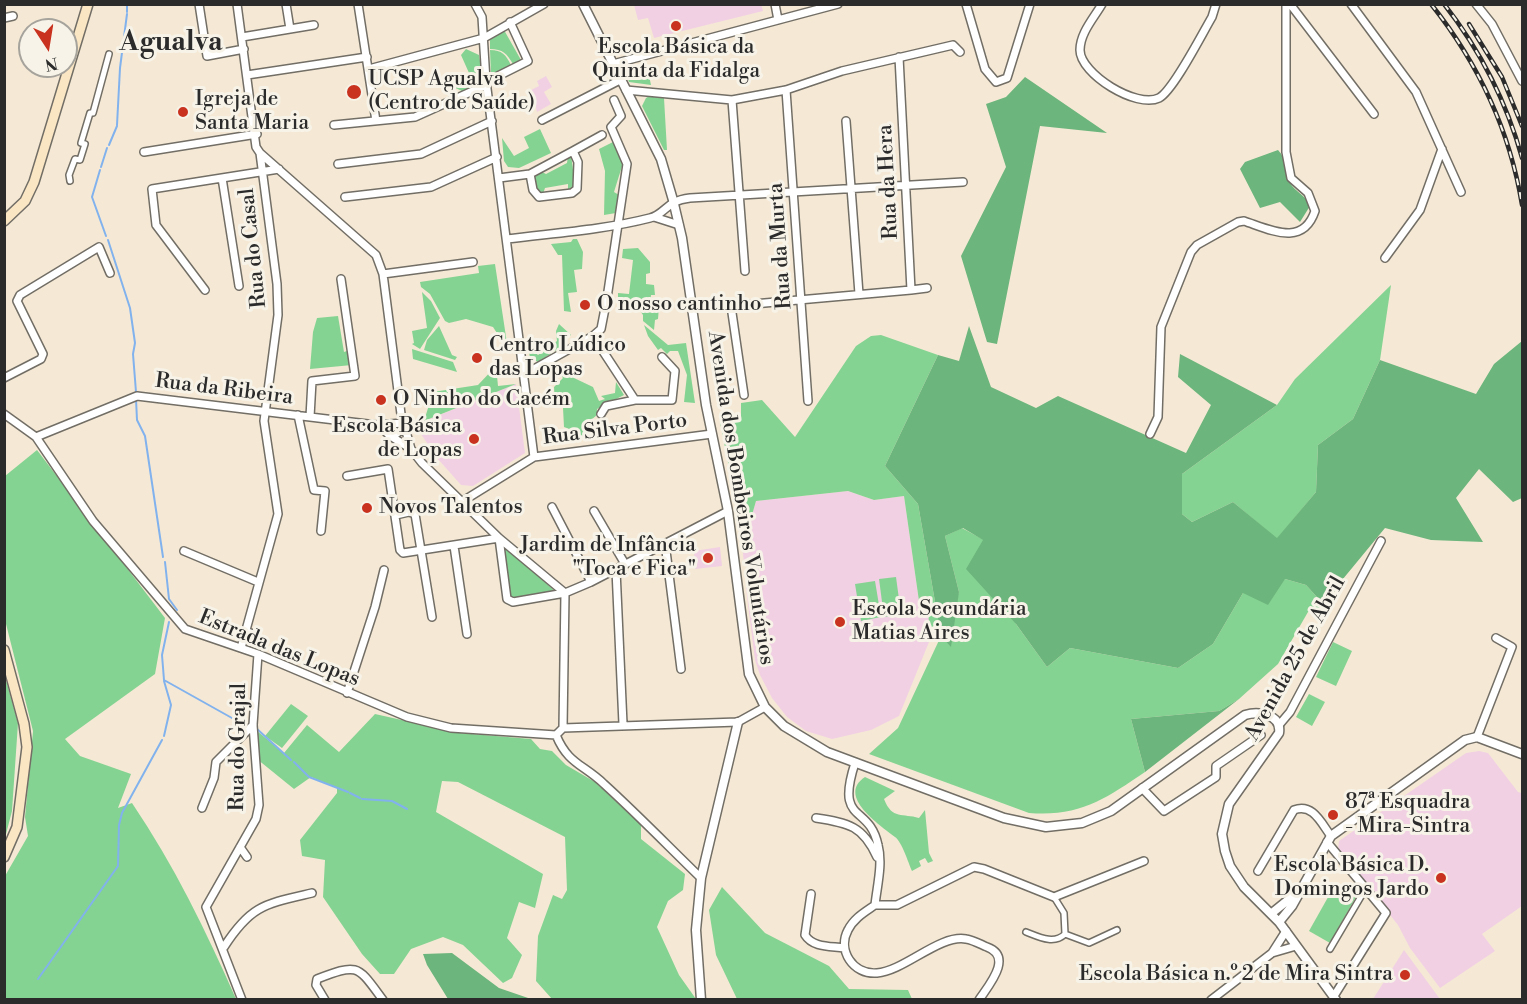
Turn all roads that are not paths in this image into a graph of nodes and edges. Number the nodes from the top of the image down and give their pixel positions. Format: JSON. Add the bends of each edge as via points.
{"nodes":[{"id":1,"x":88,"y":4,"type":"edge"},
{"id":2,"x":199,"y":4,"type":"edge"},
{"id":3,"x":237,"y":4,"type":"edge"},
{"id":4,"x":286,"y":4,"type":"edge"},
{"id":5,"x":358,"y":4,"type":"edge"},
{"id":6,"x":475,"y":4,"type":"edge"},
{"id":7,"x":544,"y":4,"type":"edge"},
{"id":8,"x":584,"y":4,"type":"edge"},
{"id":9,"x":774,"y":4,"type":"edge"},
{"id":10,"x":838,"y":4,"type":"edge"},
{"id":11,"x":966,"y":4,"type":"edge"},
{"id":12,"x":1030,"y":4,"type":"edge"},
{"id":13,"x":1102,"y":4,"type":"edge"},
{"id":14,"x":1216,"y":4,"type":"edge"},
{"id":15,"x":1288,"y":4,"type":"edge"},
{"id":16,"x":1352,"y":4,"type":"edge"},
{"id":17,"x":1481,"y":6,"type":"edge"},
{"id":18,"x":13,"y":16,"type":"dead end"},
{"id":19,"x":4,"y":18,"type":"edge"},
{"id":20,"x":778,"y":20,"type":"junction"},
{"id":21,"x":510,"y":22,"type":"junction"},
{"id":22,"x":314,"y":25,"type":"dead end"},
{"id":23,"x":290,"y":29,"type":"junction"},
{"id":24,"x":242,"y":37,"type":"junction"},
{"id":25,"x":484,"y":38,"type":"junction"},
{"id":26,"x":244,"y":49,"type":"junction"},
{"id":27,"x":960,"y":52,"type":"dead end"},
{"id":28,"x":109,"y":54,"type":"dead end"},
{"id":29,"x":367,"y":57,"type":"junction"},
{"id":30,"x":899,"y":57,"type":"junction"},
{"id":31,"x":613,"y":64,"type":"junction"},
{"id":32,"x":369,"y":69,"type":"junction"},
{"id":33,"x":247,"y":75,"type":"junction"},
{"id":34,"x":498,"y":76,"type":"dead end"},
{"id":35,"x":620,"y":80,"type":"junction"},
{"id":36,"x":1522,"y":81,"type":"edge"},
{"id":37,"x":486,"y":85,"type":"junction"},
{"id":38,"x":626,"y":90,"type":"junction"},
{"id":39,"x":786,"y":90,"type":"junction"},
{"id":40,"x":614,"y":100,"type":"dead end"},
{"id":41,"x":732,"y":100,"type":"junction"},
{"id":42,"x":1374,"y":114,"type":"dead end"},
{"id":43,"x":542,"y":120,"type":"dead end"},
{"id":44,"x":376,"y":121,"type":"junction"},
{"id":45,"x":846,"y":121,"type":"dead end"},
{"id":46,"x":492,"y":122,"type":"junction"},
{"id":47,"x":334,"y":125,"type":"dead end"},
{"id":48,"x":257,"y":135,"type":"junction"},
{"id":49,"x":602,"y":135,"type":"dead end"},
{"id":50,"x":1442,"y":149,"type":"junction"},
{"id":51,"x":573,"y":151,"type":"junction"},
{"id":52,"x":144,"y":152,"type":"dead end"},
{"id":53,"x":260,"y":153,"type":"junction"},
{"id":54,"x":496,"y":157,"type":"junction"},
{"id":55,"x":338,"y":164,"type":"dead end"},
{"id":56,"x":279,"y":169,"type":"junction"},
{"id":57,"x":262,"y":172,"type":"junction"},
{"id":58,"x":530,"y":174,"type":"junction"},
{"id":59,"x":222,"y":178,"type":"junction"},
{"id":60,"x":499,"y":178,"type":"junction"},
{"id":61,"x":70,"y":181,"type":"dead end"},
{"id":62,"x":963,"y":182,"type":"dead end"},
{"id":63,"x":906,"y":186,"type":"junction"},
{"id":64,"x":851,"y":190,"type":"junction"},
{"id":65,"x":1461,"y":192,"type":"dead end"},
{"id":66,"x":794,"y":193,"type":"junction"},
{"id":67,"x":739,"y":196,"type":"junction"},
{"id":68,"x":345,"y":197,"type":"dead end"},
{"id":69,"x":674,"y":200,"type":"junction"},
{"id":70,"x":654,"y":217,"type":"junction"},
{"id":71,"x":4,"y":221,"type":"edge"},
{"id":72,"x":617,"y":225,"type":"junction"},
{"id":73,"x":679,"y":225,"type":"junction"},
{"id":74,"x":507,"y":239,"type":"junction"},
{"id":75,"x":1385,"y":258,"type":"dead end"},
{"id":76,"x":473,"y":262,"type":"dead end"},
{"id":77,"x":745,"y":271,"type":"dead end"},
{"id":78,"x":110,"y":273,"type":"dead end"},
{"id":79,"x":383,"y":274,"type":"junction"},
{"id":80,"x":341,"y":279,"type":"dead end"},
{"id":81,"x":239,"y":285,"type":"dead end"},
{"id":82,"x":927,"y":288,"type":"dead end"},
{"id":83,"x":205,"y":290,"type":"dead end"},
{"id":84,"x":911,"y":290,"type":"junction"},
{"id":85,"x":859,"y":294,"type":"junction"},
{"id":86,"x":801,"y":298,"type":"junction"},
{"id":87,"x":593,"y":336,"type":"junction"},
{"id":88,"x":662,"y":357,"type":"dead end"},
{"id":89,"x":523,"y":375,"type":"junction"},
{"id":90,"x":4,"y":378,"type":"edge"},
{"id":91,"x":744,"y":395,"type":"dead end"},
{"id":92,"x":635,"y":400,"type":"junction"},
{"id":93,"x":808,"y":401,"type":"dead end"},
{"id":94,"x":267,"y":411,"type":"junction"},
{"id":95,"x":4,"y":414,"type":"edge"},
{"id":96,"x":401,"y":414,"type":"junction"},
{"id":97,"x":602,"y":414,"type":"dead end"},
{"id":98,"x":298,"y":415,"type":"junction"},
{"id":99,"x":310,"y":417,"type":"junction"},
{"id":100,"x":379,"y":425,"type":"junction"},
{"id":101,"x":404,"y":426,"type":"junction"},
{"id":102,"x":712,"y":434,"type":"junction"},
{"id":103,"x":1150,"y":434,"type":"dead end"},
{"id":104,"x":389,"y":435,"type":"junction"},
{"id":105,"x":36,"y":437,"type":"junction"},
{"id":106,"x":411,"y":449,"type":"junction"},
{"id":107,"x":534,"y":457,"type":"junction"},
{"id":108,"x":347,"y":476,"type":"dead end"},
{"id":109,"x":463,"y":501,"type":"junction"},
{"id":110,"x":552,"y":507,"type":"dead end"},
{"id":111,"x":594,"y":510,"type":"dead end"},
{"id":112,"x":728,"y":511,"type":"junction"},
{"id":113,"x":396,"y":514,"type":"junction"},
{"id":114,"x":321,"y":531,"type":"dead end"},
{"id":115,"x":500,"y":538,"type":"junction"},
{"id":116,"x":1381,"y":541,"type":"dead end"},
{"id":117,"x":665,"y":543,"type":"junction"},
{"id":118,"x":454,"y":546,"type":"junction"},
{"id":119,"x":184,"y":551,"type":"dead end"},
{"id":120,"x":421,"y":551,"type":"junction"},
{"id":121,"x":625,"y":564,"type":"junction"},
{"id":122,"x":384,"y":570,"type":"dead end"},
{"id":123,"x":616,"y":570,"type":"junction"},
{"id":124,"x":258,"y":582,"type":"junction"},
{"id":125,"x":591,"y":582,"type":"junction"},
{"id":126,"x":565,"y":593,"type":"junction"},
{"id":127,"x":432,"y":617,"type":"dead end"},
{"id":128,"x":245,"y":631,"type":"junction"},
{"id":129,"x":467,"y":634,"type":"dead end"},
{"id":130,"x":256,"y":635,"type":"dead end"},
{"id":131,"x":1496,"y":638,"type":"dead end"},
{"id":132,"x":241,"y":648,"type":"junction"},
{"id":133,"x":4,"y":650,"type":"edge"},
{"id":134,"x":258,"y":654,"type":"junction"},
{"id":135,"x":681,"y":669,"type":"dead end"},
{"id":136,"x":347,"y":693,"type":"junction"},
{"id":137,"x":765,"y":706,"type":"junction"},
{"id":138,"x":738,"y":722,"type":"junction"},
{"id":139,"x":623,"y":724,"type":"junction"},
{"id":140,"x":253,"y":725,"type":"junction"},
{"id":141,"x":1279,"y":725,"type":"junction"},
{"id":142,"x":563,"y":728,"type":"junction"},
{"id":143,"x":556,"y":735,"type":"junction"},
{"id":144,"x":1261,"y":735,"type":"dead end"},
{"id":145,"x":1477,"y":737,"type":"junction"},
{"id":146,"x":1522,"y":754,"type":"edge"},
{"id":147,"x":855,"y":763,"type":"junction"},
{"id":148,"x":1142,"y":788,"type":"junction"},
{"id":149,"x":202,"y":808,"type":"dead end"},
{"id":150,"x":816,"y":818,"type":"dead end"},
{"id":151,"x":1329,"y":839,"type":"junction"},
{"id":152,"x":240,"y":848,"type":"junction"},
{"id":153,"x":4,"y":857,"type":"edge"},
{"id":154,"x":247,"y":857,"type":"dead end"},
{"id":155,"x":1144,"y":861,"type":"dead end"},
{"id":156,"x":880,"y":862,"type":"junction"},
{"id":157,"x":1258,"y":871,"type":"dead end"},
{"id":158,"x":701,"y":878,"type":"junction"},
{"id":159,"x":1366,"y":888,"type":"junction"},
{"id":160,"x":1298,"y":891,"type":"junction"},
{"id":161,"x":312,"y":893,"type":"dead end"},
{"id":162,"x":811,"y":894,"type":"dead end"},
{"id":163,"x":1054,"y":897,"type":"junction"},
{"id":164,"x":1286,"y":899,"type":"junction"},
{"id":165,"x":1262,"y":902,"type":"junction"},
{"id":166,"x":875,"y":905,"type":"junction"},
{"id":167,"x":1272,"y":913,"type":"junction"},
{"id":168,"x":1279,"y":922,"type":"junction"},
{"id":169,"x":1117,"y":930,"type":"dead end"},
{"id":170,"x":1286,"y":931,"type":"junction"},
{"id":171,"x":1026,"y":932,"type":"dead end"},
{"id":172,"x":1065,"y":934,"type":"junction"},
{"id":173,"x":1296,"y":946,"type":"junction"},
{"id":174,"x":224,"y":947,"type":"junction"},
{"id":175,"x":844,"y":948,"type":"junction"},
{"id":176,"x":1330,"y":949,"type":"dead end"},
{"id":177,"x":1272,"y":953,"type":"junction"},
{"id":178,"x":1335,"y":998,"type":"edge"},
{"id":179,"x":242,"y":999,"type":"edge"},
{"id":180,"x":325,"y":999,"type":"edge"},
{"id":181,"x":383,"y":999,"type":"edge"},
{"id":182,"x":701,"y":999,"type":"edge"},
{"id":183,"x":979,"y":999,"type":"edge"},
{"id":184,"x":1211,"y":999,"type":"edge"}],
"edges":[{"from":1,"to":71,"type":"main road","via":[[34,182],[25,201]]},
{"from":2,"to":26,"type":"street","via":[[207,56]]},
{"from":3,"to":24,"type":"street","name":"Rua do Casal"},
{"from":4,"to":23,"type":"street"},
{"from":5,"to":29,"type":"street"},
{"from":6,"to":25,"type":"street","via":[[482,17]]},
{"from":7,"to":21,"type":"street"},
{"from":8,"to":31,"type":"street","name":"Avenida dos Bombeiros Voluntários"},
{"from":9,"to":20,"type":"street"},
{"from":10,"to":20,"type":"street"},
{"from":11,"to":12,"type":"street","via":[[985,69],[996,82],[1007,78]]},
{"from":13,"to":14,"type":"street","via":[[1083,35],[1083,62],[1089,71],[1131,98],[1144,101],[1166,94]]},
{"from":15,"to":42,"type":"street"},
{"from":15,"to":103,"type":"street","via":[[1286,152],[1291,178],[1308,193],[1315,211],[1311,222],[1301,231],[1282,233],[1238,222],[1191,252],[1161,327],[1158,417]]},
{"from":16,"to":50,"type":"street","via":[[1416,92]]},
{"from":17,"to":36,"type":"street"},
{"from":18,"to":19,"type":"street"},
{"from":20,"to":31,"type":"street"},
{"from":21,"to":25,"type":"street"},
{"from":21,"to":34,"type":"street","via":[[528,61]]},
{"from":22,"to":23,"type":"street"},
{"from":23,"to":24,"type":"street"},
{"from":24,"to":26,"type":"street","name":"Rua do Casal"},
{"from":25,"to":32,"type":"street"},
{"from":25,"to":37,"type":"street"},
{"from":26,"to":33,"type":"street","name":"Rua do Casal"},
{"from":27,"to":30,"type":"street","via":[[953,45]]},
{"from":28,"to":61,"type":"street","via":[[81,143],[85,144],[80,160],[75,159]]},
{"from":29,"to":32,"type":"street"},
{"from":29,"to":33,"type":"street"},
{"from":30,"to":39,"type":"street"},
{"from":30,"to":63,"type":"street","name":"Rua da Hera"},
{"from":31,"to":35,"type":"street","name":"Avenida dos Bombeiros Voluntários"},
{"from":32,"to":44,"type":"street"},
{"from":33,"to":48,"type":"street","name":"Rua do Casal"},
{"from":35,"to":38,"type":"street","name":"Avenida dos Bombeiros Voluntários"},
{"from":35,"to":43,"type":"street"},
{"from":37,"to":44,"type":"street","via":[[415,117]]},
{"from":37,"to":46,"type":"street"},
{"from":38,"to":41,"type":"street"},
{"from":38,"to":69,"type":"street","name":"Avenida dos Bombeiros Voluntários","via":[[661,159]]},
{"from":39,"to":41,"type":"street"},
{"from":39,"to":66,"type":"street","name":"Rua da Murta"},
{"from":40,"to":72,"type":"street","via":[[621,116],[611,126],[627,164]]},
{"from":41,"to":67,"type":"street"},
{"from":44,"to":47,"type":"street"},
{"from":45,"to":64,"type":"street"},
{"from":46,"to":54,"type":"street"},
{"from":46,"to":55,"type":"street","via":[[421,154]]},
{"from":48,"to":52,"type":"street"},
{"from":48,"to":53,"type":"street","name":"Rua do Casal"},
{"from":49,"to":51,"type":"street"},
{"from":50,"to":65,"type":"street"},
{"from":50,"to":75,"type":"street","via":[[1420,210]]},
{"from":51,"to":58,"type":"street"},
{"from":51,"to":58,"type":"street","via":[[578,162],[578,186],[574,192],[539,197],[533,190]]},
{"from":53,"to":56,"type":"street"},
{"from":53,"to":57,"type":"street","name":"Rua do Casal"},
{"from":54,"to":60,"type":"street"},
{"from":54,"to":68,"type":"street","via":[[431,187]]},
{"from":56,"to":57,"type":"street"},
{"from":56,"to":79,"type":"street","via":[[376,255]]},
{"from":57,"to":59,"type":"street"},
{"from":57,"to":94,"type":"street","name":"Rua do Casal","via":[[278,315]]},
{"from":58,"to":60,"type":"street"},
{"from":59,"to":81,"type":"street"},
{"from":59,"to":83,"type":"street","via":[[152,189],[156,225]]},
{"from":60,"to":74,"type":"street"},
{"from":62,"to":63,"type":"street"},
{"from":63,"to":64,"type":"street"},
{"from":63,"to":84,"type":"street","name":"Rua da Hera"},
{"from":64,"to":66,"type":"street"},
{"from":64,"to":85,"type":"street"},
{"from":66,"to":67,"type":"street"},
{"from":66,"to":86,"type":"street","name":"Rua da Murta"},
{"from":67,"to":69,"type":"street"},
{"from":67,"to":77,"type":"street"},
{"from":69,"to":70,"type":"street"},
{"from":69,"to":73,"type":"street","name":"Avenida dos Bombeiros Voluntários"},
{"from":70,"to":72,"type":"street"},
{"from":70,"to":73,"type":"street"},
{"from":72,"to":74,"type":"street"},
{"from":72,"to":87,"type":"street","via":[[601,329]]},
{"from":73,"to":102,"type":"street","name":"Avenida dos Bombeiros Voluntários"},
{"from":74,"to":89,"type":"street"},
{"from":76,"to":79,"type":"street"},
{"from":78,"to":90,"type":"street","via":[[99,247],[20,295],[17,301],[43,354],[41,359]]},
{"from":79,"to":96,"type":"street"},
{"from":80,"to":99,"type":"street","via":[[356,376],[312,381]]},
{"from":82,"to":84,"type":"street"},
{"from":84,"to":85,"type":"street"},
{"from":85,"to":86,"type":"street"},
{"from":86,"to":91,"type":"street","via":[[731,306]]},
{"from":86,"to":93,"type":"street","name":"Rua da Murta"},
{"from":87,"to":89,"type":"street"},
{"from":87,"to":92,"type":"street"},
{"from":88,"to":92,"type":"street","via":[[675,371],[672,400]]},
{"from":89,"to":107,"type":"street"},
{"from":92,"to":97,"type":"street","via":[[606,406]]},
{"from":94,"to":98,"type":"street","name":"Rua da Ribeira"},
{"from":94,"to":105,"type":"street","name":"Rua da Ribeira","via":[[137,396]]},
{"from":94,"to":124,"type":"street","name":"Rua do Casal","via":[[264,421],[278,514]]},
{"from":95,"to":105,"type":"street","name":"Estrada das Lopas"},
{"from":96,"to":100,"type":"street"},
{"from":96,"to":101,"type":"street"},
{"from":98,"to":99,"type":"street","name":"Rua da Ribeira"},
{"from":98,"to":114,"type":"street","via":[[314,490],[325,491]]},
{"from":99,"to":100,"type":"street","name":"Rua da Ribeira"},
{"from":100,"to":101,"type":"street","name":"Rua da Ribeira"},
{"from":100,"to":104,"type":"street"},
{"from":101,"to":104,"type":"street"},
{"from":101,"to":106,"type":"street"},
{"from":102,"to":107,"type":"street","name":"Rua Silva Porto"},
{"from":102,"to":112,"type":"street","name":"Avenida dos Bombeiros Voluntários"},
{"from":104,"to":106,"type":"street"},
{"from":105,"to":132,"type":"street","name":"Estrada das Lopas","via":[[93,521],[185,629]]},
{"from":106,"to":109,"type":"street"},
{"from":107,"to":109,"type":"street","name":"Rua Silva Porto"},
{"from":108,"to":113,"type":"street","via":[[388,469]]},
{"from":109,"to":115,"type":"street"},
{"from":110,"to":125,"type":"street"},
{"from":111,"to":121,"type":"street"},
{"from":112,"to":117,"type":"street"},
{"from":112,"to":137,"type":"street","name":"Avenida dos Bombeiros Voluntários","via":[[748,674]]},
{"from":113,"to":120,"type":"street","via":[[415,514]]},
{"from":113,"to":120,"type":"street","via":[[400,550]]},
{"from":115,"to":118,"type":"street"},
{"from":115,"to":126,"type":"street"},
{"from":115,"to":126,"type":"street","via":[[509,601]]},
{"from":116,"to":141,"type":"street","name":"Avenida 25 de Abril","via":[[1290,712]]},
{"from":117,"to":121,"type":"street"},
{"from":117,"to":135,"type":"street"},
{"from":118,"to":120,"type":"street"},
{"from":118,"to":129,"type":"street"},
{"from":119,"to":124,"type":"street"},
{"from":120,"to":127,"type":"street"},
{"from":121,"to":123,"type":"street"},
{"from":122,"to":136,"type":"street"},
{"from":123,"to":125,"type":"street"},
{"from":123,"to":139,"type":"street"},
{"from":124,"to":128,"type":"street","name":"Rua do Casal"},
{"from":125,"to":126,"type":"street"},
{"from":126,"to":142,"type":"street"},
{"from":128,"to":130,"type":"street"},
{"from":128,"to":132,"type":"street","name":"Rua do Casal"},
{"from":131,"to":145,"type":"street","via":[[1512,647]]},
{"from":132,"to":134,"type":"street","name":"Estrada das Lopas"},
{"from":133,"to":153,"type":"main road","via":[[27,747],[17,827]]},
{"from":134,"to":136,"type":"street","name":"Estrada das Lopas"},
{"from":134,"to":140,"type":"street","name":"Rua do Grajal"},
{"from":136,"to":143,"type":"street","name":"Estrada das Lopas","via":[[407,717],[451,728]]},
{"from":137,"to":138,"type":"street"},
{"from":137,"to":147,"type":"street","name":"Avenida dos Bombeiros Voluntários","via":[[806,741]]},
{"from":138,"to":139,"type":"street"},
{"from":138,"to":158,"type":"street"},
{"from":139,"to":142,"type":"street"},
{"from":140,"to":149,"type":"street","via":[[216,762]]},
{"from":140,"to":152,"type":"street","name":"Rua do Grajal","via":[[258,805],[256,819]]},
{"from":141,"to":148,"type":"street","name":"Avenida dos Bombeiros Voluntários","via":[[1262,712],[1245,715]]},
{"from":141,"to":165,"type":"street","name":"Avenida 25 de Abril","via":[[1276,739],[1228,804],[1222,834],[1230,866]]},
{"from":142,"to":143,"type":"street"},
{"from":143,"to":158,"type":"street","via":[[572,762],[601,781]]},
{"from":144,"to":148,"type":"street","via":[[1216,766],[1216,777],[1164,811]]},
{"from":145,"to":146,"type":"street"},
{"from":145,"to":151,"type":"street","via":[[1465,740]]},
{"from":147,"to":148,"type":"street","name":"Avenida dos Bombeiros Voluntários","via":[[1004,818],[1046,827],[1063,827],[1098,817],[1122,805]]},
{"from":147,"to":156,"type":"street","via":[[847,791],[849,801],[874,835]]},
{"from":150,"to":156,"type":"street","via":[[856,828],[869,839]]},
{"from":151,"to":157,"type":"street","via":[[1310,810],[1294,810]]},
{"from":151,"to":159,"type":"street"},
{"from":151,"to":160,"type":"street"},
{"from":152,"to":154,"type":"street"},
{"from":152,"to":174,"type":"street","name":"Rua do Grajal","via":[[206,907]]},
{"from":155,"to":163,"type":"street"},
{"from":156,"to":166,"type":"street"},
{"from":158,"to":182,"type":"street","via":[[696,930]]},
{"from":159,"to":176,"type":"street"},
{"from":159,"to":178,"type":"street","via":[[1386,913]]},
{"from":160,"to":164,"type":"street"},
{"from":160,"to":168,"type":"street"},
{"from":161,"to":174,"type":"street","via":[[252,911]]},
{"from":162,"to":175,"type":"street","via":[[805,935],[808,940]]},
{"from":163,"to":166,"type":"street","via":[[974,867],[897,905]]},
{"from":163,"to":172,"type":"street","via":[[1064,913]]},
{"from":164,"to":165,"type":"street"},
{"from":164,"to":167,"type":"street"},
{"from":165,"to":167,"type":"street","name":"Avenida 25 de Abril"},
{"from":166,"to":175,"type":"street","via":[[849,927]]},
{"from":167,"to":168,"type":"street","name":"Avenida 25 de Abril"},
{"from":168,"to":170,"type":"street","name":"Avenida 25 de Abril"},
{"from":169,"to":172,"type":"street","via":[[1089,943]]},
{"from":170,"to":173,"type":"street","name":"Avenida 25 de Abril"},
{"from":170,"to":177,"type":"street"},
{"from":171,"to":172,"type":"street","via":[[1048,940],[1060,939]]},
{"from":173,"to":177,"type":"street"},
{"from":173,"to":178,"type":"street","name":"Avenida 25 de Abril"},
{"from":174,"to":179,"type":"street","name":"Rua do Grajal"},
{"from":175,"to":183,"type":"street","via":[[850,964],[876,973],[951,940],[964,939],[992,949],[1000,967]]},
{"from":177,"to":184,"type":"street"},
{"from":180,"to":181,"type":"street","via":[[316,985],[317,979],[345,968],[363,973]]}]}
